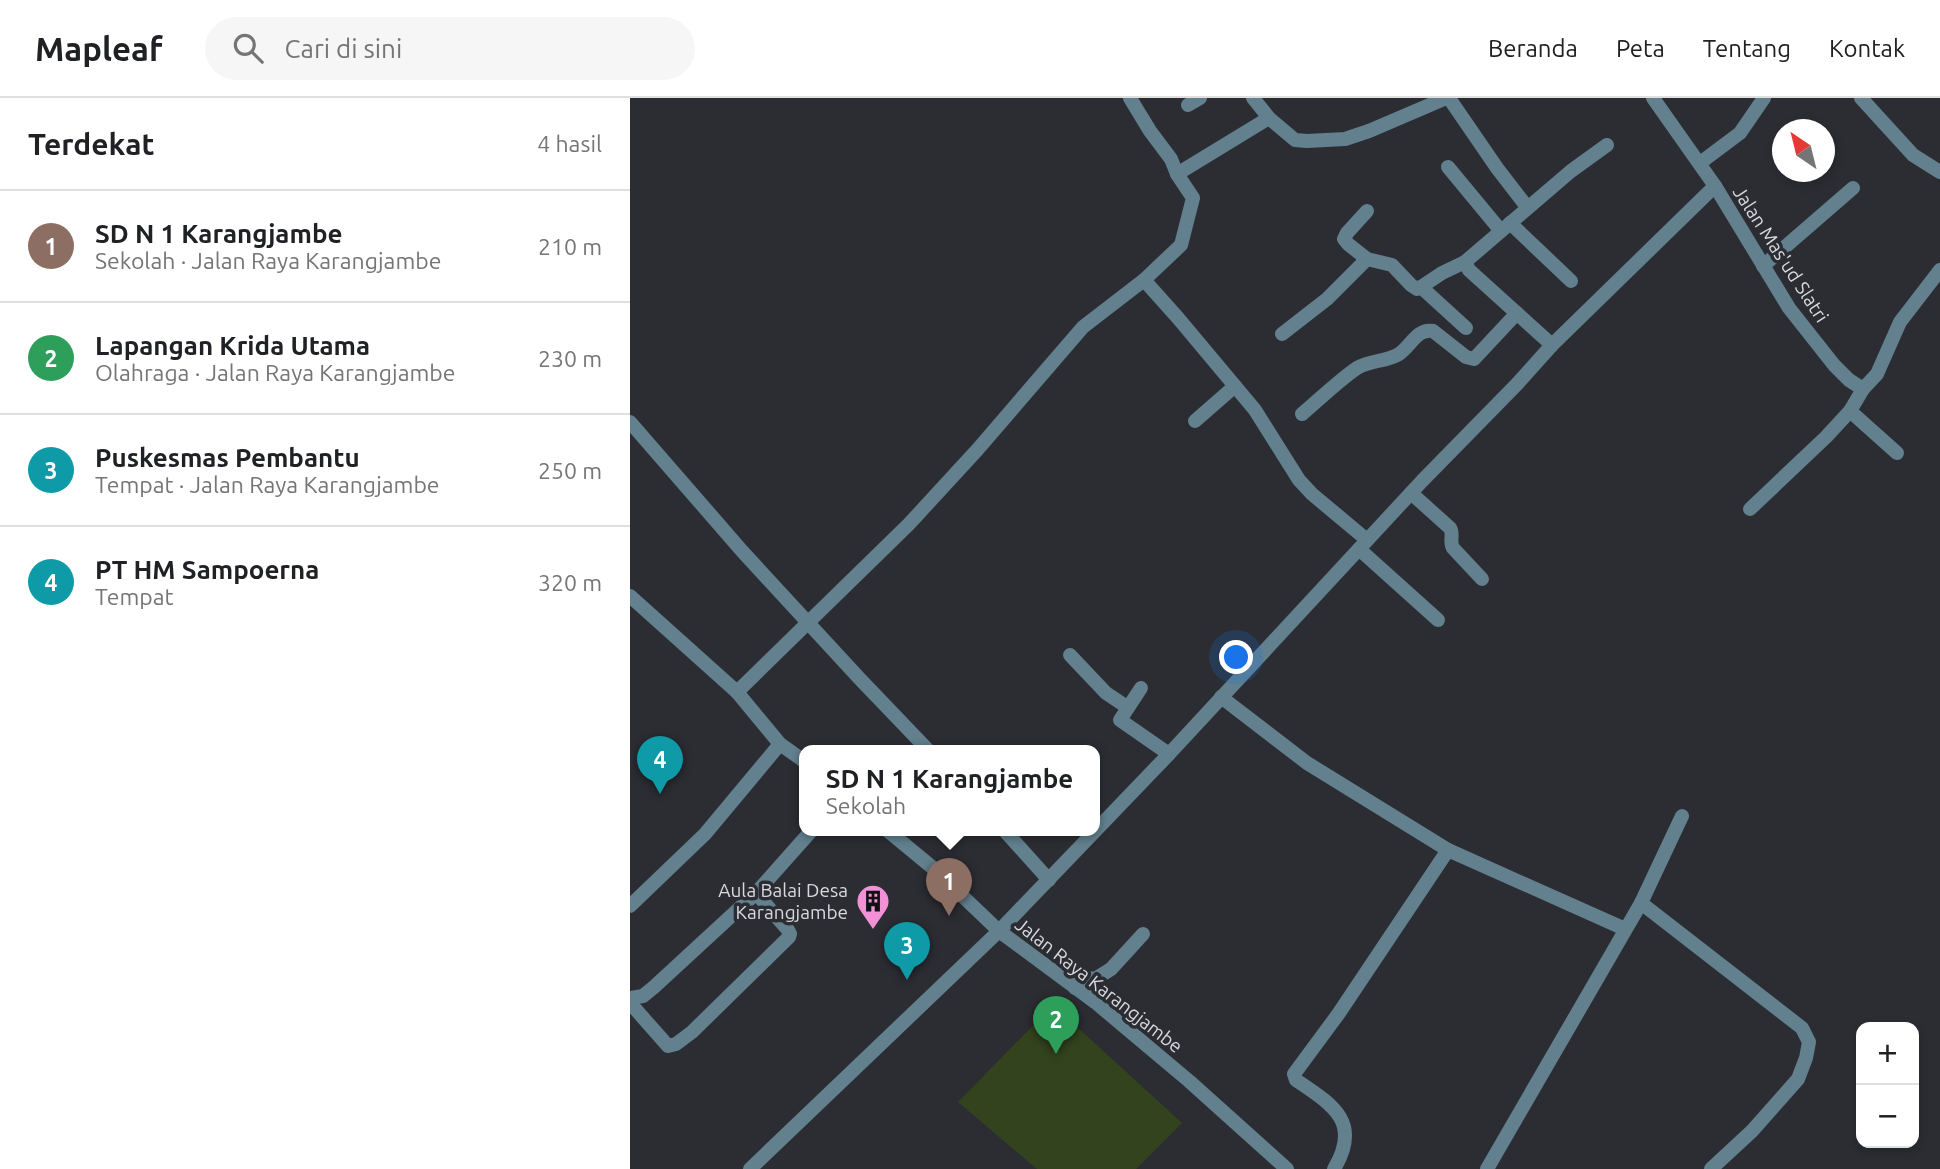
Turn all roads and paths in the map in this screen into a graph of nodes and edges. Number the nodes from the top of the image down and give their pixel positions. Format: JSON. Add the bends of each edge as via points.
{"nodes":[{"id":1,"x":1130,"y":98,"type":"edge"},
{"id":2,"x":1253,"y":98,"type":"edge"},
{"id":3,"x":1653,"y":98,"type":"edge"},
{"id":4,"x":1764,"y":98,"type":"edge"},
{"id":5,"x":1861,"y":98,"type":"edge"},
{"id":6,"x":1269,"y":118,"type":"junction"},
{"id":7,"x":1607,"y":145,"type":"dead end"},
{"id":8,"x":1700,"y":163,"type":"junction"},
{"id":9,"x":1448,"y":167,"type":"dead end"},
{"id":10,"x":1940,"y":172,"type":"edge"},
{"id":11,"x":1177,"y":174,"type":"junction"},
{"id":12,"x":1715,"y":186,"type":"junction"},
{"id":13,"x":1853,"y":188,"type":"dead end"},
{"id":14,"x":1527,"y":207,"type":"junction"},
{"id":15,"x":1367,"y":211,"type":"dead end"},
{"id":16,"x":1506,"y":227,"type":"junction"},
{"id":17,"x":1367,"y":259,"type":"junction"},
{"id":18,"x":1465,"y":262,"type":"junction"},
{"id":19,"x":1763,"y":266,"type":"junction"},
{"id":20,"x":1940,"y":270,"type":"edge"},
{"id":21,"x":1144,"y":280,"type":"junction"},
{"id":22,"x":1571,"y":281,"type":"dead end"},
{"id":23,"x":1421,"y":287,"type":"junction"},
{"id":24,"x":1517,"y":313,"type":"junction"},
{"id":25,"x":1466,"y":328,"type":"dead end"},
{"id":26,"x":1282,"y":334,"type":"dead end"},
{"id":27,"x":1552,"y":345,"type":"junction"},
{"id":28,"x":1235,"y":386,"type":"junction"},
{"id":29,"x":1863,"y":388,"type":"junction"},
{"id":30,"x":1850,"y":411,"type":"junction"},
{"id":31,"x":1303,"y":414,"type":"dead end"},
{"id":32,"x":1195,"y":421,"type":"dead end"},
{"id":33,"x":630,"y":422,"type":"edge"},
{"id":34,"x":1897,"y":453,"type":"dead end"},
{"id":35,"x":1411,"y":493,"type":"junction"},
{"id":36,"x":1750,"y":509,"type":"dead end"},
{"id":37,"x":1363,"y":544,"type":"junction"},
{"id":38,"x":1482,"y":579,"type":"dead end"},
{"id":39,"x":630,"y":596,"type":"edge"},
{"id":40,"x":1438,"y":620,"type":"dead end"},
{"id":41,"x":808,"y":622,"type":"junction"},
{"id":42,"x":1070,"y":655,"type":"dead end"},
{"id":43,"x":1141,"y":688,"type":"dead end"},
{"id":44,"x":737,"y":692,"type":"junction"},
{"id":45,"x":1221,"y":697,"type":"junction"},
{"id":46,"x":1127,"y":708,"type":"junction"},
{"id":47,"x":780,"y":744,"type":"junction"},
{"id":48,"x":923,"y":745,"type":"edge"},
{"id":49,"x":1168,"y":754,"type":"junction"},
{"id":50,"x":799,"y":757,"type":"edge"},
{"id":51,"x":1682,"y":816,"type":"dead end"},
{"id":52,"x":1100,"y":826,"type":"edge"},
{"id":53,"x":807,"y":836,"type":"edge"},
{"id":54,"x":894,"y":836,"type":"edge"},
{"id":55,"x":1009,"y":836,"type":"edge"},
{"id":56,"x":1091,"y":836,"type":"edge"},
{"id":57,"x":1448,"y":849,"type":"junction"},
{"id":58,"x":1049,"y":880,"type":"junction"},
{"id":59,"x":755,"y":893,"type":"junction"},
{"id":60,"x":1641,"y":903,"type":"junction"},
{"id":61,"x":630,"y":906,"type":"edge"},
{"id":62,"x":1625,"y":929,"type":"junction"},
{"id":63,"x":999,"y":931,"type":"junction"},
{"id":64,"x":1143,"y":934,"type":"dead end"},
{"id":65,"x":1075,"y":988,"type":"junction"},
{"id":66,"x":630,"y":1001,"type":"edge"},
{"id":67,"x":750,"y":1169,"type":"edge"},
{"id":68,"x":1287,"y":1169,"type":"edge"},
{"id":69,"x":1334,"y":1169,"type":"edge"},
{"id":70,"x":1487,"y":1169,"type":"edge"},
{"id":71,"x":1711,"y":1169,"type":"edge"}],
"edges":[{"from":1,"to":11,"type":"street"},
{"from":2,"to":6,"type":"street"},
{"from":3,"to":8,"type":"street","name":"Jalan Mas'ud Slatri"},
{"from":4,"to":8,"type":"street","via":[[1740,133]]},
{"from":5,"to":10,"type":"street","via":[[1913,155]]},
{"from":6,"to":11,"type":"street"},
{"from":6,"to":14,"type":"street","via":[[1295,140],[1345,139],[1446,98]]},
{"from":7,"to":14,"type":"street"},
{"from":8,"to":12,"type":"street","name":"Jalan Mas'ud Slatri"},
{"from":9,"to":16,"type":"street"},
{"from":11,"to":21,"type":"street","via":[[1193,198],[1181,245]]},
{"from":12,"to":19,"type":"street","name":"Jalan Mas'ud Slatri"},
{"from":12,"to":27,"type":"street"},
{"from":13,"to":19,"type":"street"},
{"from":14,"to":16,"type":"street"},
{"from":15,"to":17,"type":"street","via":[[1344,239]]},
{"from":16,"to":18,"type":"street"},
{"from":16,"to":22,"type":"street"},
{"from":17,"to":23,"type":"street","via":[[1392,265],[1411,285]]},
{"from":17,"to":26,"type":"street","via":[[1327,299]]},
{"from":18,"to":23,"type":"street"},
{"from":18,"to":24,"type":"street"},
{"from":19,"to":29,"type":"street","name":"Jalan Mas'ud Slatri","via":[[1826,355]]},
{"from":20,"to":29,"type":"street","via":[[1900,322],[1877,374]]},
{"from":21,"to":28,"type":"street"},
{"from":21,"to":41,"type":"street","via":[[1083,327],[909,524]]},
{"from":23,"to":25,"type":"street"},
{"from":24,"to":27,"type":"street"},
{"from":24,"to":31,"type":"street","via":[[1475,359],[1433,331],[1421,332],[1400,353],[1357,369]]},
{"from":27,"to":35,"type":"street"},
{"from":28,"to":32,"type":"street"},
{"from":28,"to":37,"type":"street","via":[[1306,487]]},
{"from":29,"to":30,"type":"street"},
{"from":30,"to":34,"type":"street"},
{"from":30,"to":36,"type":"street"},
{"from":33,"to":41,"type":"street"},
{"from":35,"to":37,"type":"street"},
{"from":35,"to":38,"type":"street","via":[[1450,528],[1451,545]]},
{"from":37,"to":40,"type":"street"},
{"from":37,"to":45,"type":"street"},
{"from":39,"to":44,"type":"street"},
{"from":41,"to":44,"type":"street"},
{"from":41,"to":48,"type":"street"},
{"from":42,"to":46,"type":"street"},
{"from":43,"to":46,"type":"street"},
{"from":44,"to":47,"type":"street"},
{"from":45,"to":49,"type":"street"},
{"from":45,"to":57,"type":"street","via":[[1307,762]]},
{"from":46,"to":49,"type":"street","via":[[1120,720]]},
{"from":47,"to":50,"type":"street"},
{"from":47,"to":61,"type":"street","via":[[705,834]]},
{"from":49,"to":52,"type":"street"},
{"from":51,"to":60,"type":"street"},
{"from":53,"to":59,"type":"street"},
{"from":54,"to":63,"type":"street","name":"Jalan Raya Karangjambe"},
{"from":55,"to":58,"type":"street"},
{"from":56,"to":58,"type":"street"},
{"from":57,"to":62,"type":"street"},
{"from":57,"to":69,"type":"street","via":[[1294,1074],[1334,1108],[1343,1122],[1343,1153]]},
{"from":58,"to":63,"type":"street"},
{"from":59,"to":66,"type":"street","via":[[654,987]]},
{"from":59,"to":66,"type":"street","via":[[789,937],[692,1032],[668,1045]]},
{"from":60,"to":62,"type":"street"},
{"from":60,"to":71,"type":"street","via":[[1802,1028],[1809,1042],[1798,1079]]},
{"from":62,"to":70,"type":"street"},
{"from":63,"to":65,"type":"street","name":"Jalan Raya Karangjambe"},
{"from":63,"to":67,"type":"street"},
{"from":64,"to":65,"type":"street","via":[[1111,969],[1095,979],[1085,977]]},
{"from":65,"to":68,"type":"street","name":"Jalan Raya Karangjambe"}]}
